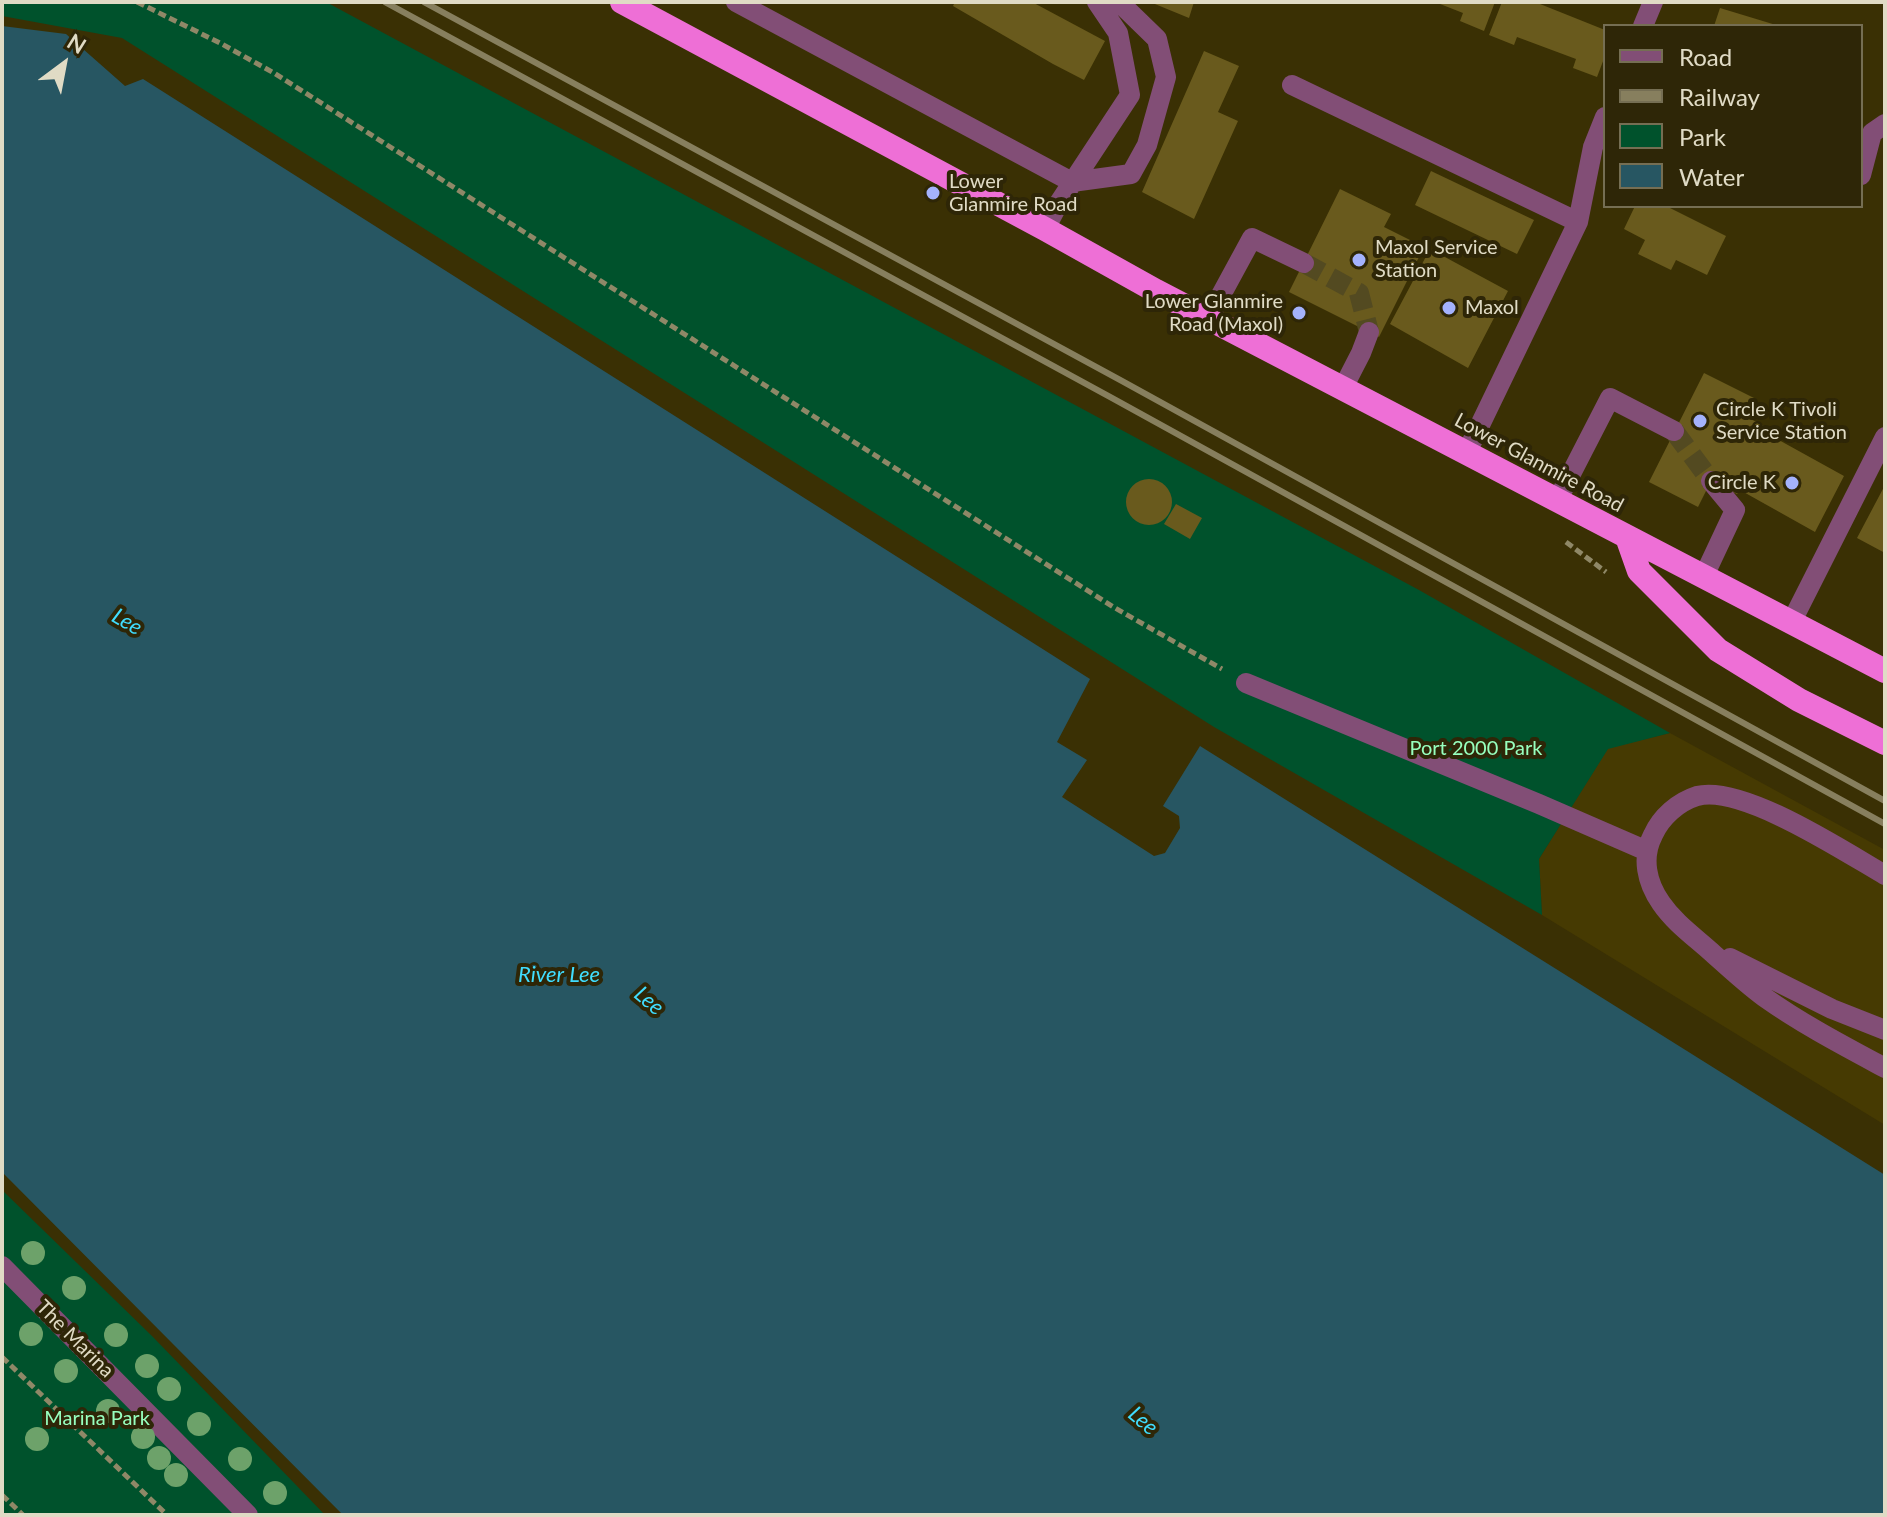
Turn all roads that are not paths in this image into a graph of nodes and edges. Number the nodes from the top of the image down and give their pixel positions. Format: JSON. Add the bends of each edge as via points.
{"nodes":[{"id":1,"x":622,"y":2,"type":"edge"},
{"id":2,"x":736,"y":2,"type":"edge"},
{"id":3,"x":1097,"y":2,"type":"edge"},
{"id":4,"x":1119,"y":2,"type":"edge"},
{"id":5,"x":1653,"y":2,"type":"edge"},
{"id":6,"x":763,"y":8,"type":"edge"},
{"id":7,"x":1644,"y":24,"type":"edge"},
{"id":8,"x":1292,"y":85,"type":"dead end"},
{"id":9,"x":1603,"y":122,"type":"edge"},
{"id":10,"x":1885,"y":124,"type":"edge"},
{"id":11,"x":1863,"y":167,"type":"edge"},
{"id":12,"x":1072,"y":182,"type":"junction"},
{"id":13,"x":1578,"y":222,"type":"junction"},
{"id":14,"x":1045,"y":229,"type":"junction"},
{"id":15,"x":1304,"y":263,"type":"tunnel mouth"},
{"id":16,"x":1208,"y":319,"type":"junction"},
{"id":17,"x":1369,"y":332,"type":"tunnel mouth"},
{"id":18,"x":1343,"y":388,"type":"junction"},
{"id":19,"x":1674,"y":431,"type":"tunnel mouth"},
{"id":20,"x":1885,"y":437,"type":"edge"},
{"id":21,"x":1467,"y":452,"type":"junction"},
{"id":22,"x":1711,"y":481,"type":"tunnel mouth"},
{"id":23,"x":1557,"y":501,"type":"junction"},
{"id":24,"x":1627,"y":537,"type":"junction"},
{"id":25,"x":1704,"y":576,"type":"junction"},
{"id":26,"x":1791,"y":623,"type":"junction"},
{"id":27,"x":1885,"y":671,"type":"edge"},
{"id":28,"x":1246,"y":683,"type":"road end"},
{"id":29,"x":1885,"y":743,"type":"edge"},
{"id":30,"x":1647,"y":851,"type":"junction"},
{"id":31,"x":1885,"y":875,"type":"edge"},
{"id":32,"x":1702,"y":944,"type":"junction"},
{"id":33,"x":1885,"y":1030,"type":"edge"},
{"id":34,"x":1885,"y":1068,"type":"edge"},
{"id":35,"x":2,"y":1266,"type":"edge"},
{"id":36,"x":248,"y":1515,"type":"edge"}],
"edges":[{"from":1,"to":14,"type":"highway","name":"Lower Glanmire Road"},
{"from":2,"to":6,"type":"street"},
{"from":3,"to":12,"type":"street","via":[[1118,33],[1130,95]]},
{"from":4,"to":12,"type":"street","via":[[1157,39],[1166,77],[1147,145],[1131,174]]},
{"from":5,"to":7,"type":"street"},
{"from":6,"to":12,"type":"street"},
{"from":8,"to":13,"type":"street"},
{"from":9,"to":13,"type":"street"},
{"from":10,"to":11,"type":"street","via":[[1872,133]]},
{"from":12,"to":14,"type":"street"},
{"from":13,"to":21,"type":"street"},
{"from":14,"to":16,"type":"highway","name":"Lower Glanmire Road"},
{"from":15,"to":16,"type":"street","via":[[1252,238]]},
{"from":16,"to":18,"type":"highway","name":"Lower Glanmire Road"},
{"from":17,"to":18,"type":"street"},
{"from":18,"to":21,"type":"highway","name":"Lower Glanmire Road"},
{"from":19,"to":23,"type":"street","via":[[1610,398]]},
{"from":20,"to":26,"type":"street"},
{"from":21,"to":23,"type":"highway","name":"Lower Glanmire Road"},
{"from":22,"to":25,"type":"street","via":[[1735,510]]},
{"from":23,"to":24,"type":"highway","name":"Lower Glanmire Road"},
{"from":24,"to":25,"type":"highway","name":"Lower Glanmire Road"},
{"from":24,"to":29,"type":"highway","via":[[1639,571],[1718,650],[1799,700]]},
{"from":25,"to":26,"type":"highway","name":"Lower Glanmire Road"},
{"from":26,"to":27,"type":"highway","name":"Lower Glanmire Road"},
{"from":28,"to":30,"type":"street"},
{"from":30,"to":31,"type":"street","via":[[1665,816],[1680,804],[1699,795],[1719,795],[1799,825]]},
{"from":30,"to":32,"type":"street","via":[[1652,889],[1671,916]]},
{"from":32,"to":33,"type":"street"},
{"from":32,"to":34,"type":"street","via":[[1762,996]]},
{"from":35,"to":36,"type":"street","name":"The Marina"}]}
